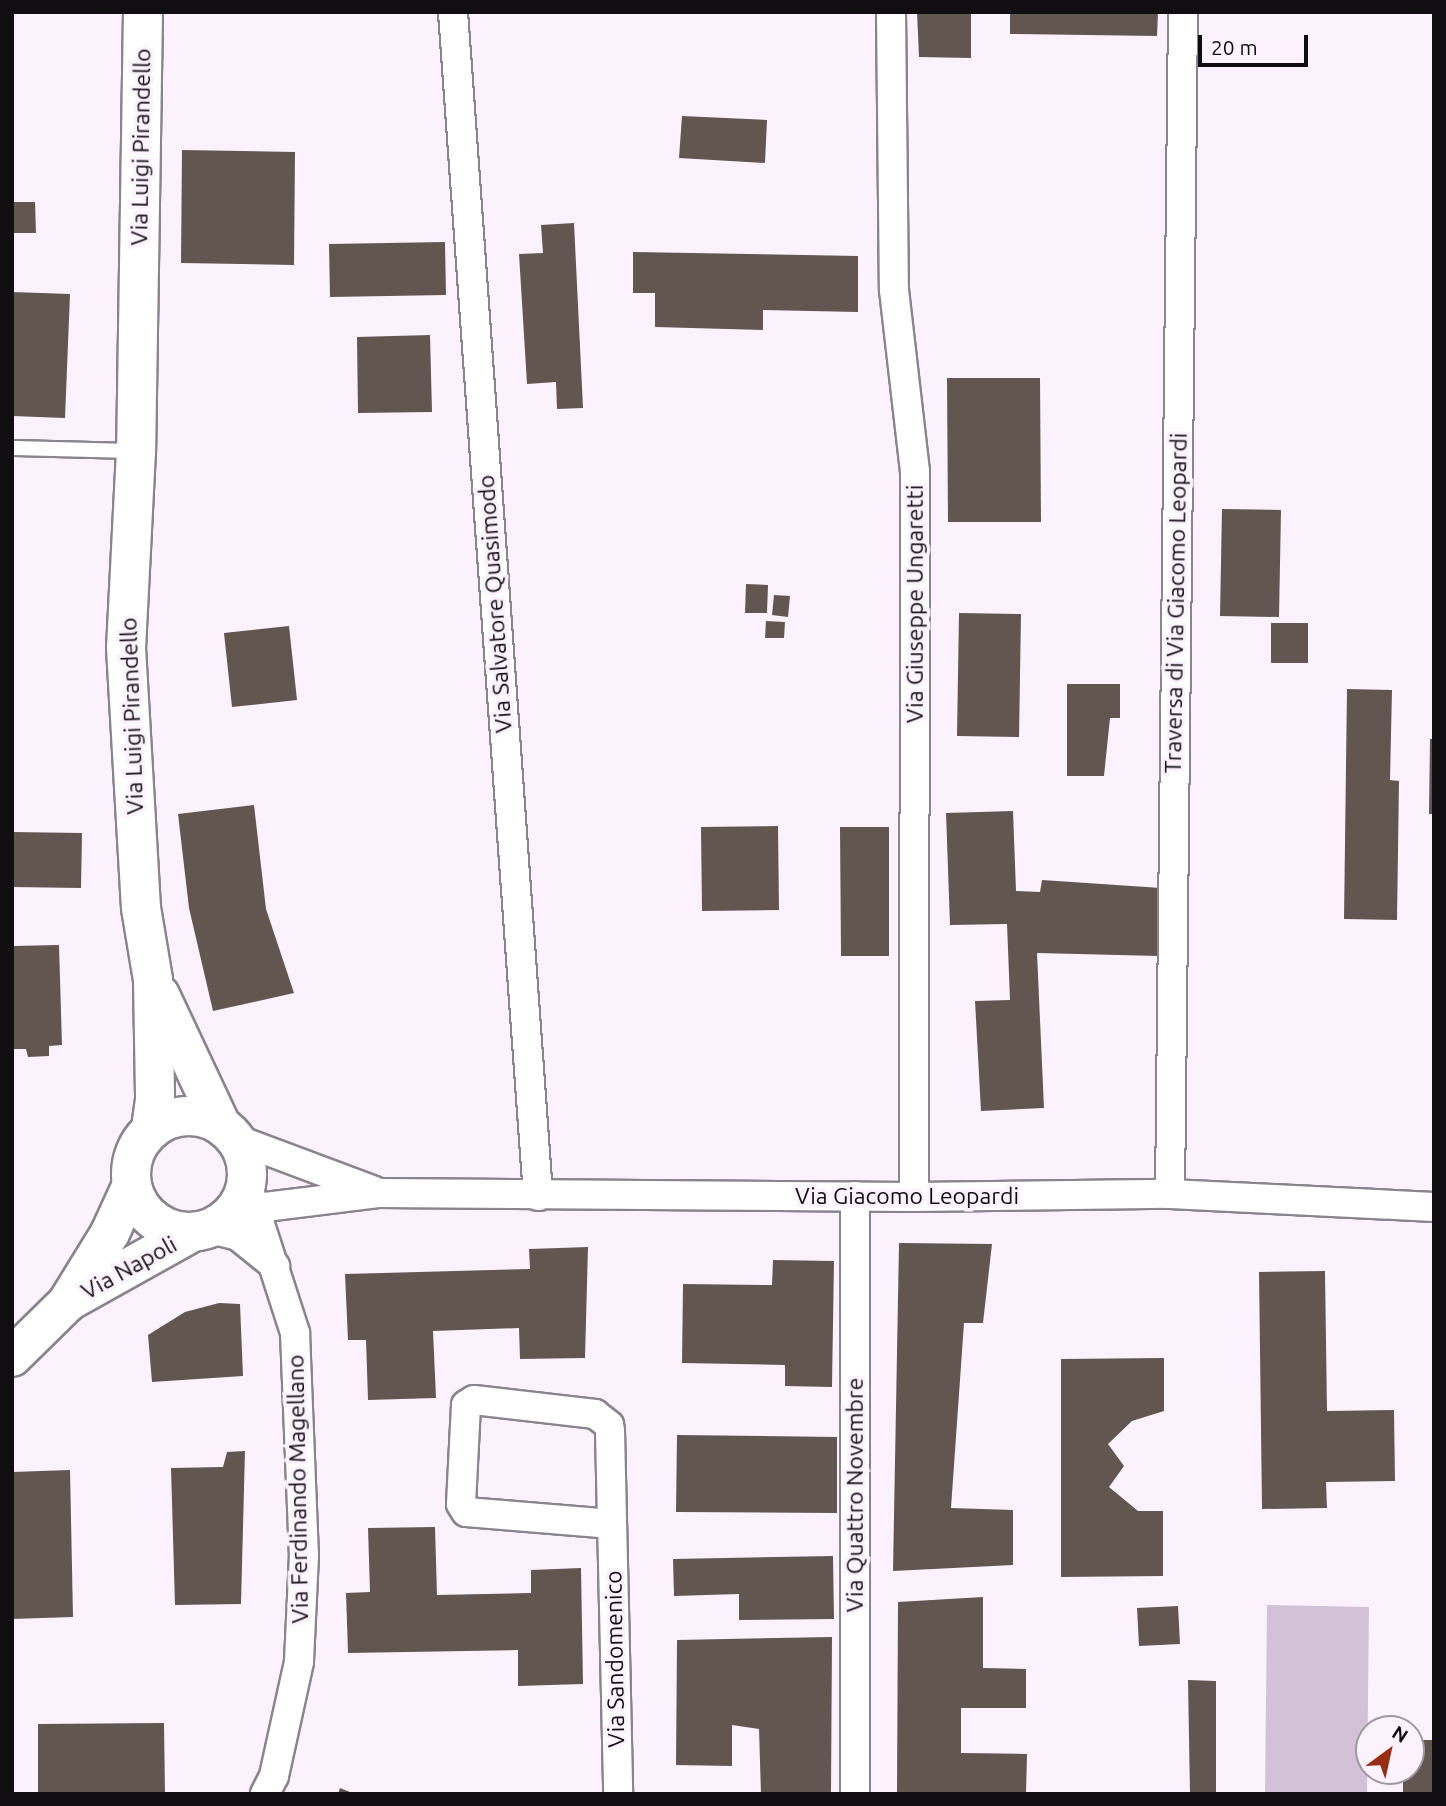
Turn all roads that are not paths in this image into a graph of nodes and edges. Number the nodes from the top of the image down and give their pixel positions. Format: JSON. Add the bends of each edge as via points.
{"nodes":[{"id":1,"x":143,"y":12,"type":"edge"},
{"id":2,"x":453,"y":12,"type":"edge"},
{"id":3,"x":891,"y":12,"type":"edge"},
{"id":4,"x":1182,"y":12,"type":"edge"},
{"id":5,"x":12,"y":449,"type":"edge"},
{"id":6,"x":136,"y":451,"type":"junction"},
{"id":7,"x":153,"y":980,"type":"junction"},
{"id":8,"x":151,"y":1129,"type":"junction"},
{"id":9,"x":228,"y":1132,"type":"junction"},
{"id":10,"x":131,"y":1187,"type":"junction"},
{"id":11,"x":380,"y":1193,"type":"junction"},
{"id":12,"x":1170,"y":1194,"type":"junction"},
{"id":13,"x":538,"y":1196,"type":"junction"},
{"id":14,"x":855,"y":1196,"type":"junction"},
{"id":15,"x":914,"y":1197,"type":"junction"},
{"id":16,"x":1434,"y":1207,"type":"edge"},
{"id":17,"x":226,"y":1215,"type":"junction"},
{"id":18,"x":275,"y":1266,"type":"junction"},
{"id":19,"x":66,"y":1303,"type":"junction"},
{"id":20,"x":12,"y":1357,"type":"edge"},
{"id":21,"x":612,"y":1524,"type":"junction"},
{"id":22,"x":265,"y":1794,"type":"edge"},
{"id":23,"x":618,"y":1794,"type":"edge"},
{"id":24,"x":855,"y":1794,"type":"edge"}],
"edges":[{"from":1,"to":6,"type":"street","name":"Via Luigi Pirandello"},
{"from":2,"to":13,"type":"street","name":"Via Salvatore Quasimodo"},
{"from":3,"to":15,"type":"street","name":"Via Giuseppe Ungaretti","via":[[894,290],[915,471]]},
{"from":4,"to":12,"type":"street","name":"Traversa di Via Giacomo Leopardi"},
{"from":5,"to":6,"type":"lane"},
{"from":6,"to":7,"type":"street","name":"Via Luigi Pirandello","via":[[126,648],[141,908]]},
{"from":7,"to":8,"type":"street","name":"Via Luigi Pirandello","via":[[155,1100]]},
{"from":7,"to":9,"type":"street","name":"Via Luigi Pirandello"},
{"from":8,"to":9,"type":"street","via":[[185,1116]]},
{"from":8,"to":10,"type":"street","via":[[133,1155]]},
{"from":9,"to":11,"type":"street","name":"Via Giacomo Leopardi"},
{"from":9,"to":17,"type":"street","via":[[246,1160]]},
{"from":10,"to":17,"type":"street","via":[[153,1221]]},
{"from":10,"to":19,"type":"street","name":"Via Napoli","via":[[110,1233]]},
{"from":11,"to":13,"type":"street","name":"Via Giacomo Leopardi"},
{"from":11,"to":17,"type":"street","name":"Via Giacomo Leopardi"},
{"from":12,"to":15,"type":"street","name":"Via Giacomo Leopardi"},
{"from":12,"to":16,"type":"street","name":"Via Giacomo Leopardi"},
{"from":13,"to":14,"type":"street","name":"Via Giacomo Leopardi"},
{"from":14,"to":15,"type":"street","name":"Via Giacomo Leopardi"},
{"from":14,"to":24,"type":"street","name":"Via Quattro Novembre"},
{"from":17,"to":18,"type":"street","name":"Via Ferdinando Magellano"},
{"from":17,"to":18,"type":"street","via":[[238,1236]]},
{"from":17,"to":19,"type":"street","name":"Via Napoli"},
{"from":18,"to":22,"type":"street","name":"Via Ferdinando Magellano","via":[[295,1333],[303,1609],[290,1712]]},
{"from":19,"to":20,"type":"street","name":"Via Napoli"},
{"from":21,"to":21,"type":"street","name":"Via Sandomenico","via":[[466,1512],[461,1504],[466,1405],[474,1401],[595,1414],[606,1420]]},
{"from":21,"to":23,"type":"street","name":"Via Sandomenico"}]}
